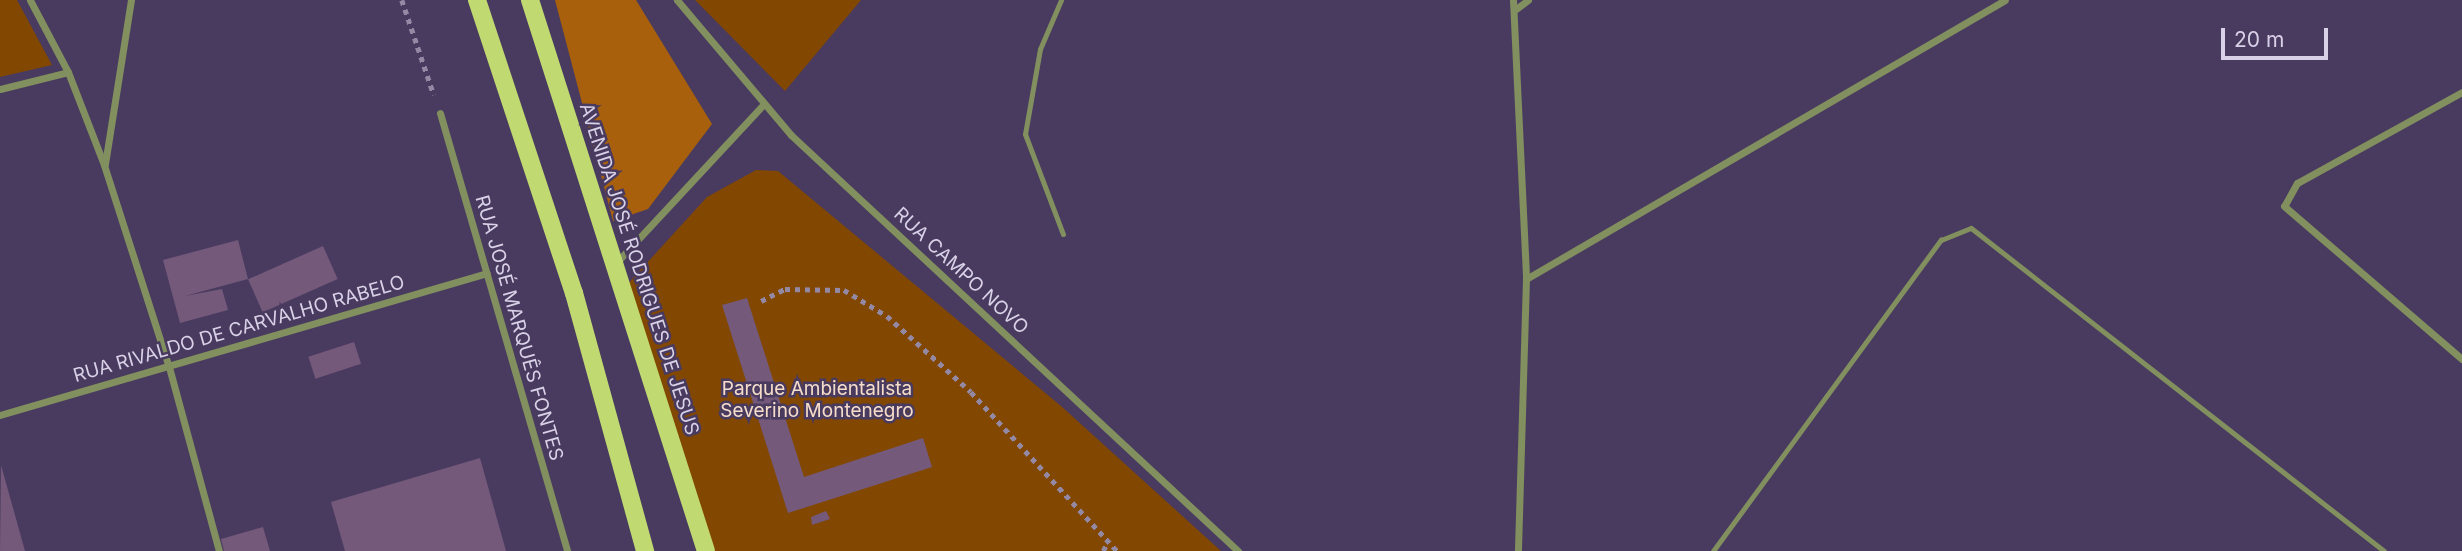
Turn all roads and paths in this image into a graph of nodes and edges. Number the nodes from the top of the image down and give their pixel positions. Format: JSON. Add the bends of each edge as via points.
{"nodes":[{"id":1,"x":30,"y":0,"type":"edge"},
{"id":2,"x":131,"y":0,"type":"edge"},
{"id":3,"x":402,"y":0,"type":"edge"},
{"id":4,"x":477,"y":0,"type":"edge"},
{"id":5,"x":530,"y":0,"type":"edge"},
{"id":6,"x":677,"y":0,"type":"edge"},
{"id":7,"x":1061,"y":0,"type":"edge"},
{"id":8,"x":1513,"y":0,"type":"edge"},
{"id":9,"x":1528,"y":0,"type":"edge"},
{"id":10,"x":2005,"y":0,"type":"edge"},
{"id":11,"x":1516,"y":9,"type":"junction"},
{"id":12,"x":68,"y":72,"type":"junction"},
{"id":13,"x":0,"y":89,"type":"edge"},
{"id":14,"x":2462,"y":92,"type":"edge"},
{"id":15,"x":763,"y":105,"type":"junction"},
{"id":16,"x":440,"y":113,"type":"joint"},
{"id":17,"x":104,"y":164,"type":"junction"},
{"id":18,"x":1062,"y":234,"type":"dead end"},
{"id":19,"x":616,"y":264,"type":"junction"},
{"id":20,"x":487,"y":273,"type":"junction"},
{"id":21,"x":1526,"y":279,"type":"junction"},
{"id":22,"x":761,"y":300,"type":"dead end"},
{"id":23,"x":2462,"y":359,"type":"edge"},
{"id":24,"x":169,"y":367,"type":"junction"},
{"id":25,"x":0,"y":415,"type":"edge"},
{"id":26,"x":1108,"y":541,"type":"junction"},
{"id":27,"x":219,"y":551,"type":"edge"},
{"id":28,"x":566,"y":551,"type":"edge"},
{"id":29,"x":645,"y":551,"type":"edge"},
{"id":30,"x":706,"y":551,"type":"edge"},
{"id":31,"x":1102,"y":551,"type":"edge"},
{"id":32,"x":1117,"y":551,"type":"edge"},
{"id":33,"x":1238,"y":551,"type":"edge"},
{"id":34,"x":1518,"y":551,"type":"edge"},
{"id":35,"x":1713,"y":551,"type":"edge"},
{"id":36,"x":2384,"y":551,"type":"edge"}],
"edges":[{"from":1,"to":12,"type":"street"},
{"from":2,"to":17,"type":"street"},
{"from":3,"to":16,"type":"path"},
{"from":4,"to":29,"type":"main road","via":[[574,293]]},
{"from":5,"to":19,"type":"main road","name":"AVENIDA JOSÉ RODRIGUES DE JESUS"},
{"from":6,"to":15,"type":"street","name":"RUA CAMPO NOVO"},
{"from":7,"to":18,"type":"lane","via":[[1040,48],[1025,134]]},
{"from":8,"to":11,"type":"street"},
{"from":9,"to":11,"type":"street"},
{"from":10,"to":21,"type":"street"},
{"from":11,"to":21,"type":"street"},
{"from":12,"to":13,"type":"street"},
{"from":12,"to":17,"type":"street"},
{"from":14,"to":23,"type":"street","via":[[2297,183],[2284,206]]},
{"from":15,"to":19,"type":"street"},
{"from":15,"to":33,"type":"street","name":"RUA CAMPO NOVO"},
{"from":16,"to":20,"type":"street","name":"RUA JOSÉ MARQUÊS FONTES"},
{"from":17,"to":24,"type":"street"},
{"from":19,"to":30,"type":"main road","name":"AVENIDA JOSÉ RODRIGUES DE JESUS"},
{"from":20,"to":24,"type":"street","name":"RUA RIVALDO DE CARVALHO RABELO"},
{"from":20,"to":28,"type":"street","name":"RUA JOSÉ MARQUÊS FONTES"},
{"from":21,"to":34,"type":"street"},
{"from":22,"to":26,"type":"path","via":[[785,289],[844,290],[887,316],[971,392]]},
{"from":24,"to":25,"type":"street","name":"RUA RIVALDO DE CARVALHO RABELO"},
{"from":24,"to":27,"type":"street"},
{"from":26,"to":31,"type":"path"},
{"from":26,"to":32,"type":"path"},
{"from":35,"to":36,"type":"lane","via":[[1941,240],[1971,228]]}]}
